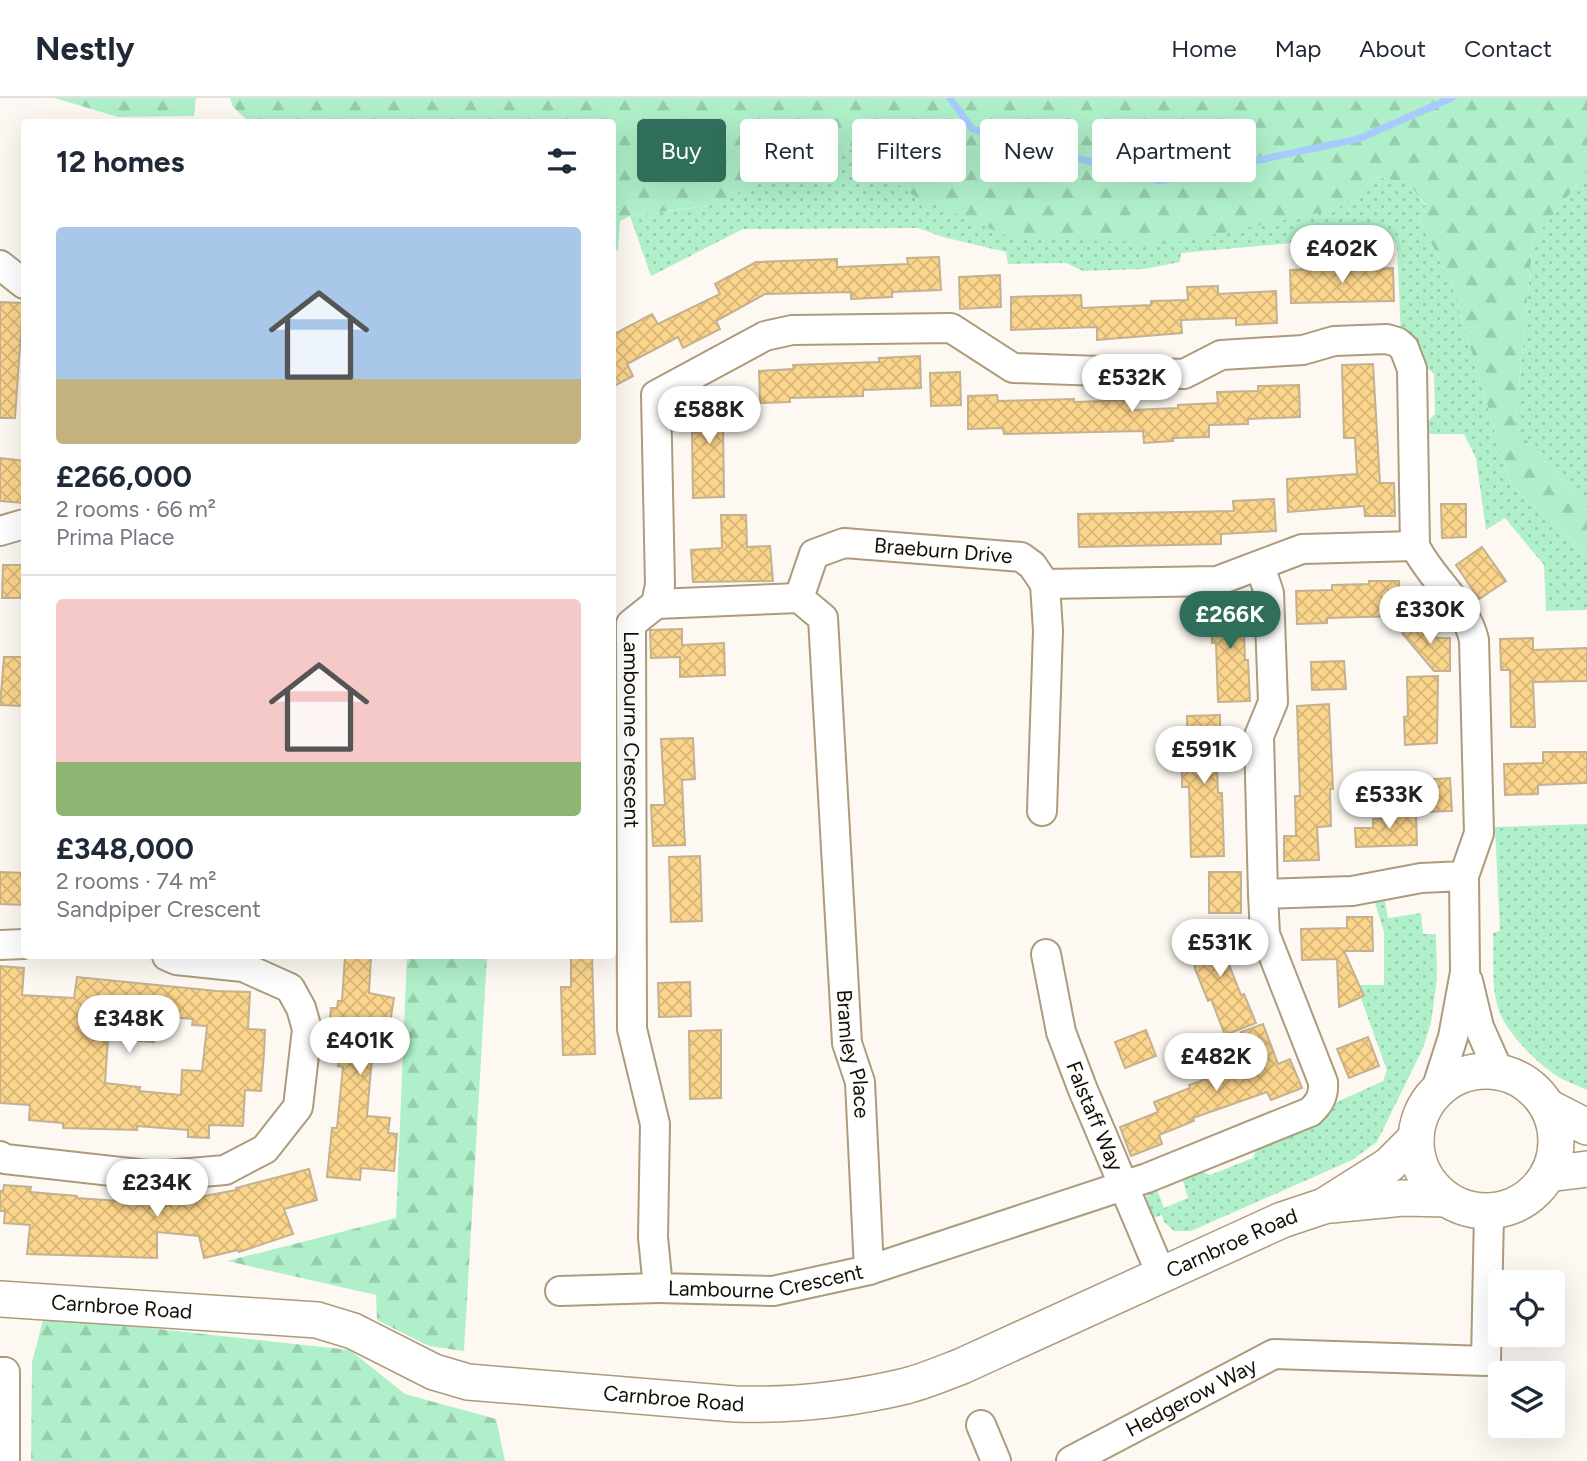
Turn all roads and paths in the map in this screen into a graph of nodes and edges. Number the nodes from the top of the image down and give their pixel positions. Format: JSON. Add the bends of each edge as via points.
{"nodes":[{"id":1,"x":0,"y":265,"type":"edge"},
{"id":2,"x":21,"y":282,"type":"edge"},
{"id":3,"x":21,"y":525,"type":"edge"},
{"id":4,"x":0,"y":531,"type":"edge"},
{"id":5,"x":1415,"y":546,"type":"junction"},
{"id":6,"x":1260,"y":566,"type":"junction"},
{"id":7,"x":1045,"y":584,"type":"junction"},
{"id":8,"x":799,"y":598,"type":"junction"},
{"id":9,"x":656,"y":604,"type":"junction"},
{"id":10,"x":1042,"y":811,"type":"dead end"},
{"id":11,"x":1464,"y":876,"type":"junction"},
{"id":12,"x":1263,"y":894,"type":"junction"},
{"id":13,"x":21,"y":944,"type":"edge"},
{"id":14,"x":0,"y":945,"type":"edge"},
{"id":15,"x":1046,"y":954,"type":"dead end"},
{"id":16,"x":174,"y":959,"type":"edge"},
{"id":17,"x":1465,"y":972,"type":"junction"},
{"id":18,"x":1499,"y":1072,"type":"junction"},
{"id":19,"x":1435,"y":1093,"type":"junction"},
{"id":20,"x":1548,"y":1107,"type":"junction"},
{"id":21,"x":1587,"y":1127,"type":"edge"},
{"id":22,"x":1416,"y":1138,"type":"junction"},
{"id":23,"x":0,"y":1156,"type":"edge"},
{"id":24,"x":1587,"y":1169,"type":"edge"},
{"id":25,"x":1548,"y":1174,"type":"junction"},
{"id":26,"x":1124,"y":1186,"type":"junction"},
{"id":27,"x":1446,"y":1199,"type":"junction"},
{"id":28,"x":1324,"y":1206,"type":"junction"},
{"id":29,"x":1489,"y":1212,"type":"junction"},
{"id":30,"x":869,"y":1270,"type":"junction"},
{"id":31,"x":1161,"y":1274,"type":"junction"},
{"id":32,"x":658,"y":1288,"type":"junction"},
{"id":33,"x":559,"y":1291,"type":"dead end"},
{"id":34,"x":0,"y":1299,"type":"edge"},
{"id":35,"x":0,"y":1372,"type":"edge"},
{"id":36,"x":981,"y":1425,"type":"dead end"},
{"id":37,"x":5,"y":1461,"type":"edge"},
{"id":38,"x":996,"y":1461,"type":"edge"},
{"id":39,"x":1071,"y":1461,"type":"edge"}],
"edges":[{"from":1,"to":2,"type":"street"},
{"from":3,"to":4,"type":"street"},
{"from":5,"to":6,"type":"street","via":[[1302,549]]},
{"from":5,"to":9,"type":"street","name":"Lambourne Crescent","via":[[1412,369],[1397,342],[1334,341],[1303,350],[1222,355],[1184,374],[1013,368],[951,328],[792,330],[765,336],[656,395],[660,585]]},
{"from":5,"to":11,"type":"street","via":[[1465,618],[1474,640],[1479,834]]},
{"from":6,"to":7,"type":"street","via":[[1217,581]]},
{"from":6,"to":12,"type":"street","via":[[1269,593],[1273,702],[1259,736]]},
{"from":7,"to":8,"type":"street","name":"Braeburn Drive","via":[[1021,557],[844,543],[814,554]]},
{"from":7,"to":10,"type":"street","via":[[1048,631]]},
{"from":8,"to":9,"type":"street"},
{"from":8,"to":30,"type":"street","name":"Bramley Place","via":[[823,618],[847,1043],[860,1082]]},
{"from":9,"to":32,"type":"street","name":"Lambourne Crescent","via":[[631,624],[632,1029],[655,1124],[653,1237]]},
{"from":11,"to":12,"type":"street","via":[[1421,877],[1352,891]]},
{"from":11,"to":17,"type":"street"},
{"from":12,"to":26,"type":"street","name":"Lambourne Crescent","via":[[1265,934],[1324,1093],[1310,1112]]},
{"from":13,"to":14,"type":"street"},
{"from":15,"to":26,"type":"street","name":"Falstaff Way","via":[[1062,1032]]},
{"from":16,"to":23,"type":"street","via":[[243,967],[290,988],[301,1008],[307,1029],[298,1107],[265,1149],[225,1170],[156,1176]]},
{"from":17,"to":18,"type":"street","via":[[1479,1027]]},
{"from":17,"to":19,"type":"street","via":[[1454,1037]]},
{"from":18,"to":19,"type":"street","via":[[1479,1071],[1455,1078]]},
{"from":18,"to":20,"type":"street","via":[[1536,1091]]},
{"from":19,"to":22,"type":"street","name":"Carnbroe Road","via":[[1421,1113]]},
{"from":20,"to":21,"type":"street"},
{"from":20,"to":25,"type":"street","via":[[1556,1151]]},
{"from":22,"to":27,"type":"street","via":[[1419,1162],[1429,1183]]},
{"from":22,"to":28,"type":"street","name":"Carnbroe Road","via":[[1389,1166]]},
{"from":24,"to":25,"type":"street"},
{"from":25,"to":29,"type":"street","via":[[1533,1194],[1513,1206]]},
{"from":26,"to":30,"type":"street","name":"Lambourne Crescent"},
{"from":26,"to":31,"type":"street","name":"Falstaff Way"},
{"from":27,"to":28,"type":"street","name":"Carnbroe Road"},
{"from":27,"to":29,"type":"street","name":"Carnbroe Road","via":[[1466,1209]]},
{"from":28,"to":31,"type":"street","name":"Carnbroe Road"},
{"from":29,"to":39,"type":"street","name":"Hedgerow Way","via":[[1486,1361],[1273,1354]]},
{"from":30,"to":32,"type":"street","name":"Lambourne Crescent","via":[[773,1290]]},
{"from":31,"to":34,"type":"street","name":"Carnbroe Road","via":[[962,1366],[908,1385],[834,1399],[756,1405],[468,1382],[434,1372],[353,1331],[317,1320]]},
{"from":32,"to":33,"type":"street"},
{"from":35,"to":37,"type":"street","via":[[5,1372]]},
{"from":36,"to":38,"type":"street"}]}
